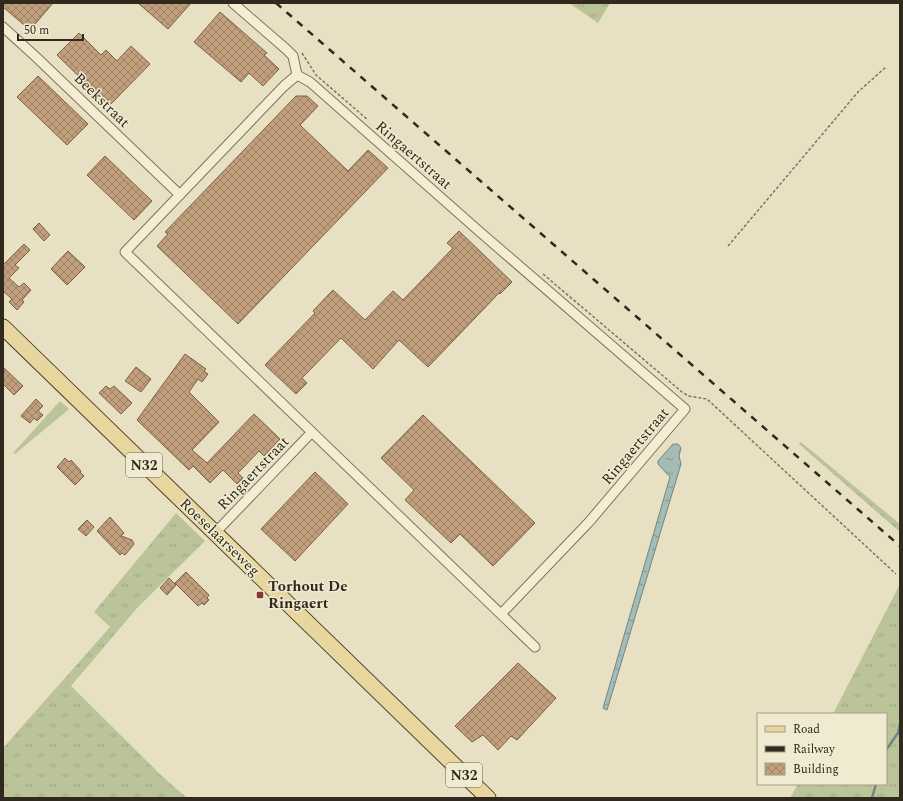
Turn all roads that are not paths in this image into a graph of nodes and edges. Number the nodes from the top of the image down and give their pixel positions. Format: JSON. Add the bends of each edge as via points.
{"nodes":[{"id":1,"x":233,"y":3,"type":"edge"},
{"id":2,"x":3,"y":27,"type":"edge"},
{"id":3,"x":297,"y":75,"type":"junction"},
{"id":4,"x":180,"y":195,"type":"junction"},
{"id":5,"x":3,"y":327,"type":"edge"},
{"id":6,"x":312,"y":432,"type":"junction"},
{"id":7,"x":215,"y":533,"type":"junction"},
{"id":8,"x":501,"y":614,"type":"junction"},
{"id":9,"x":535,"y":647,"type":"dead end"},
{"id":10,"x":488,"y":798,"type":"edge"}],
"edges":[{"from":1,"to":3,"type":"street","via":[[293,56]]},
{"from":2,"to":4,"type":"street","name":"Beekstraat"},
{"from":3,"to":4,"type":"street"},
{"from":3,"to":8,"type":"street","name":"Ringaertstraat","via":[[310,82],[685,409],[589,522]]},
{"from":4,"to":6,"type":"street","via":[[125,252]]},
{"from":5,"to":7,"type":"main road","name":"Roeselaarseweg","number":"N32"},
{"from":6,"to":7,"type":"street","name":"Ringaertstraat"},
{"from":6,"to":8,"type":"street"},
{"from":7,"to":10,"type":"main road","name":"Roeselaarseweg","number":"N32"},
{"from":8,"to":9,"type":"street"}]}
